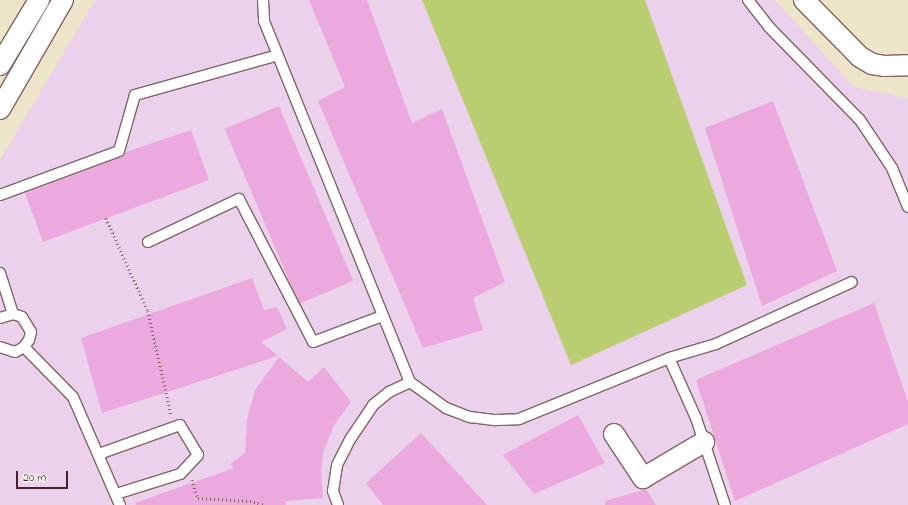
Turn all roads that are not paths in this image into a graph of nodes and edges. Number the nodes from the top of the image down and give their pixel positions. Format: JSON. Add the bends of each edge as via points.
{"nodes":[{"id":1,"x":39,"y":0,"type":"edge"},
{"id":2,"x":63,"y":0,"type":"edge"},
{"id":3,"x":263,"y":0,"type":"edge"},
{"id":4,"x":748,"y":0,"type":"edge"},
{"id":5,"x":804,"y":0,"type":"edge"},
{"id":6,"x":278,"y":55,"type":"junction"},
{"id":7,"x":0,"y":65,"type":"edge"},
{"id":8,"x":908,"y":65,"type":"edge"},
{"id":9,"x":0,"y":109,"type":"edge"},
{"id":10,"x":0,"y":195,"type":"edge"},
{"id":11,"x":908,"y":207,"type":"edge"},
{"id":12,"x":148,"y":242,"type":"dead end"},
{"id":13,"x":0,"y":273,"type":"edge"},
{"id":14,"x":852,"y":282,"type":"dead end"},
{"id":15,"x":13,"y":314,"type":"junction"},
{"id":16,"x":382,"y":316,"type":"junction"},
{"id":17,"x":0,"y":318,"type":"edge"},
{"id":18,"x":0,"y":347,"type":"edge"},
{"id":19,"x":24,"y":347,"type":"junction"},
{"id":20,"x":669,"y":358,"type":"junction"},
{"id":21,"x":410,"y":382,"type":"junction"},
{"id":22,"x":614,"y":434,"type":"dead end"},
{"id":23,"x":704,"y":442,"type":"junction"},
{"id":24,"x":99,"y":454,"type":"junction"},
{"id":25,"x":116,"y":494,"type":"junction"},
{"id":26,"x":120,"y":505,"type":"edge"},
{"id":27,"x":338,"y":505,"type":"edge"},
{"id":28,"x":725,"y":505,"type":"edge"}],
"edges":[{"from":1,"to":7,"type":"street"},
{"from":2,"to":9,"type":"street"},
{"from":3,"to":6,"type":"lane","via":[[264,22]]},
{"from":4,"to":11,"type":"lane","via":[[769,27],[860,120],[892,168]]},
{"from":5,"to":8,"type":"street","via":[[860,57],[872,64],[884,66]]},
{"from":6,"to":10,"type":"lane","via":[[135,95],[119,151]]},
{"from":6,"to":16,"type":"lane"},
{"from":12,"to":16,"type":"lane","via":[[239,199],[313,342]]},
{"from":13,"to":15,"type":"lane"},
{"from":14,"to":20,"type":"lane","via":[[716,344]]},
{"from":15,"to":17,"type":"lane"},
{"from":15,"to":19,"type":"lane","via":[[25,320],[31,332]]},
{"from":16,"to":21,"type":"lane"},
{"from":18,"to":19,"type":"lane","via":[[15,352]]},
{"from":19,"to":24,"type":"lane","via":[[73,397]]},
{"from":20,"to":21,"type":"lane","via":[[519,419],[470,417],[446,408]]},
{"from":20,"to":23,"type":"lane"},
{"from":21,"to":27,"type":"lane","via":[[389,392],[373,405],[350,438],[337,464],[333,491]]},
{"from":22,"to":23,"type":"street","via":[[643,478]]},
{"from":23,"to":28,"type":"lane"},
{"from":24,"to":25,"type":"lane"},
{"from":24,"to":25,"type":"lane","via":[[180,425],[198,455],[180,474]]},
{"from":25,"to":26,"type":"lane"}]}
